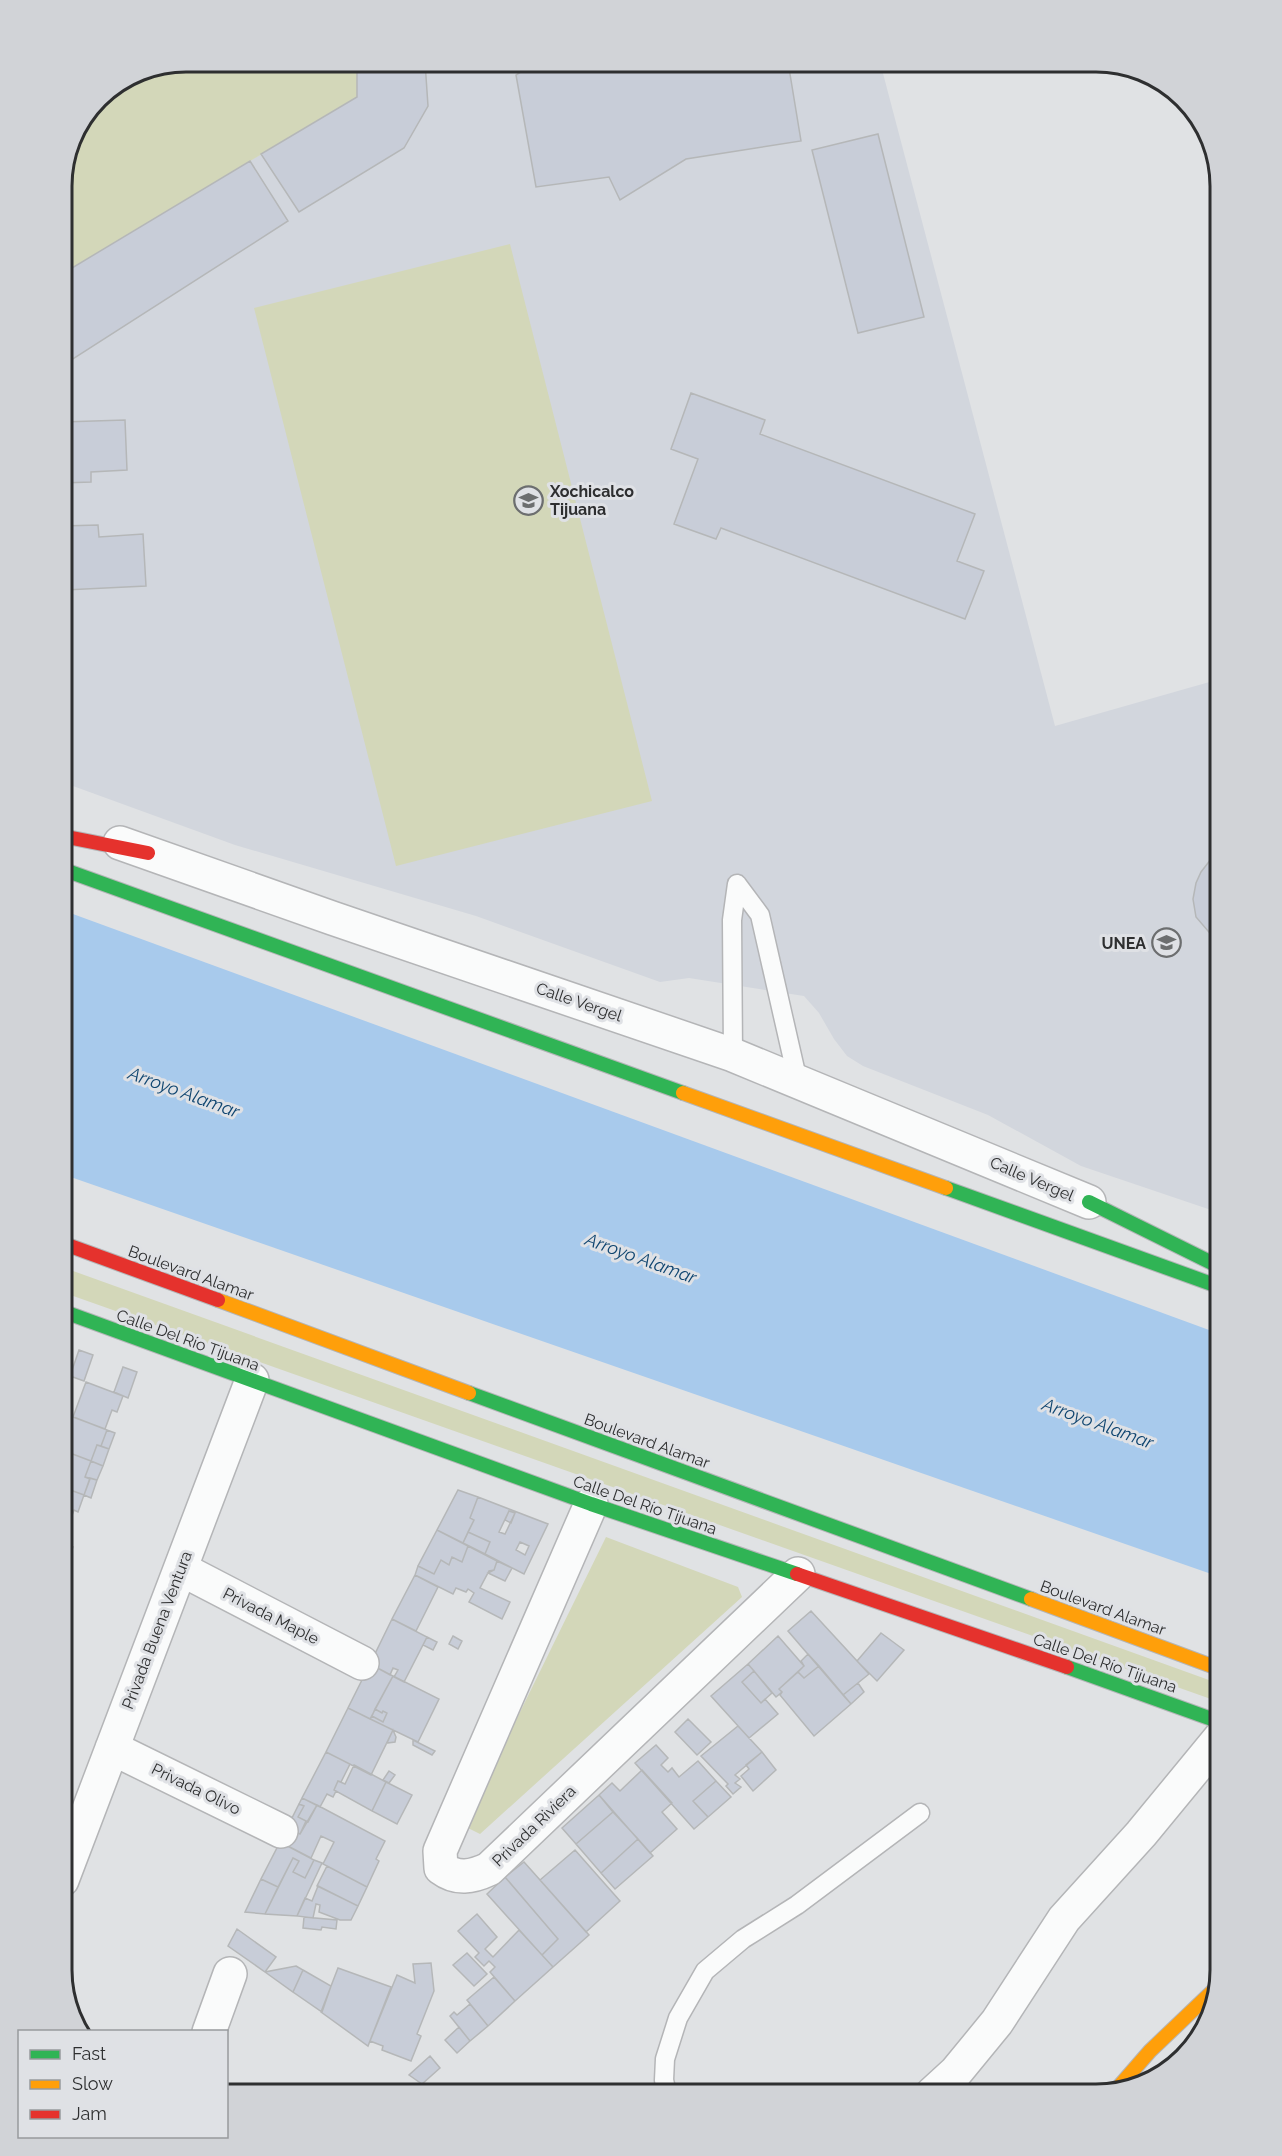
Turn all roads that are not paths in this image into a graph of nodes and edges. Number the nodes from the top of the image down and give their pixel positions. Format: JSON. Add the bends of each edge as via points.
{"nodes":[{"id":1,"x":72,"y":826,"type":"edge"},
{"id":2,"x":72,"y":838,"type":"edge"},
{"id":3,"x":148,"y":853,"type":"junction"},
{"id":4,"x":72,"y":873,"type":"edge"},
{"id":5,"x":734,"y":1055,"type":"junction"},
{"id":6,"x":798,"y":1082,"type":"junction"},
{"id":7,"x":1089,"y":1202,"type":"junction"},
{"id":8,"x":72,"y":1247,"type":"edge"},
{"id":9,"x":1210,"y":1249,"type":"edge"},
{"id":10,"x":1210,"y":1262,"type":"edge"},
{"id":11,"x":1210,"y":1283,"type":"edge"},
{"id":12,"x":72,"y":1315,"type":"edge"},
{"id":13,"x":252,"y":1380,"type":"junction"},
{"id":14,"x":591,"y":1504,"type":"junction"},
{"id":15,"x":181,"y":1569,"type":"junction"},
{"id":16,"x":798,"y":1574,"type":"junction"},
{"id":17,"x":362,"y":1663,"type":"dead end"},
{"id":18,"x":1210,"y":1665,"type":"edge"},
{"id":19,"x":1210,"y":1718,"type":"edge"},
{"id":20,"x":112,"y":1748,"type":"junction"},
{"id":21,"x":1210,"y":1751,"type":"edge"},
{"id":22,"x":920,"y":1813,"type":"dead end"},
{"id":23,"x":281,"y":1831,"type":"dead end"},
{"id":24,"x":72,"y":1854,"type":"edge"},
{"id":25,"x":230,"y":1974,"type":"dead end"},
{"id":26,"x":1207,"y":1997,"type":"edge"},
{"id":27,"x":209,"y":2030,"type":"edge"},
{"id":28,"x":1124,"y":2080,"type":"edge"},
{"id":29,"x":665,"y":2084,"type":"edge"},
{"id":30,"x":943,"y":2084,"type":"edge"}],
"edges":[{"from":1,"to":3,"type":"street","name":"Calle Vergel"},
{"from":2,"to":3,"type":"main road"},
{"from":3,"to":5,"type":"street","name":"Calle Vergel"},
{"from":4,"to":11,"type":"main road"},
{"from":5,"to":6,"type":"street","name":"Calle Vergel"},
{"from":5,"to":6,"type":"lane","via":[[732,920],[737,884],[760,915]]},
{"from":6,"to":7,"type":"street","name":"Calle Vergel"},
{"from":7,"to":9,"type":"main road"},
{"from":7,"to":10,"type":"main road"},
{"from":8,"to":18,"type":"main road","name":"Boulevard Alamar"},
{"from":12,"to":13,"type":"main road","name":"Calle Del Río Tijuana"},
{"from":13,"to":14,"type":"main road","name":"Calle Del Río Tijuana"},
{"from":13,"to":15,"type":"street","name":"Privada Buena Ventura"},
{"from":14,"to":16,"type":"main road","name":"Calle Del Río Tijuana"},
{"from":14,"to":16,"type":"street","name":"Privada Riviera","via":[[440,1851],[441,1868],[450,1875],[475,1876],[489,1869]]},
{"from":15,"to":17,"type":"street","name":"Privada Maple"},
{"from":15,"to":20,"type":"street","name":"Privada Buena Ventura"},
{"from":16,"to":19,"type":"main road","name":"Calle Del Río Tijuana"},
{"from":20,"to":23,"type":"street","name":"Privada Olivo"},
{"from":20,"to":24,"type":"street","name":"Privada Buena Ventura"},
{"from":21,"to":30,"type":"street","via":[[1064,1919],[996,2022]]},
{"from":22,"to":29,"type":"lane","via":[[797,1905],[743,1939],[705,1971],[678,2018],[665,2059]]},
{"from":25,"to":27,"type":"street"},
{"from":26,"to":28,"type":"main road"}]}
